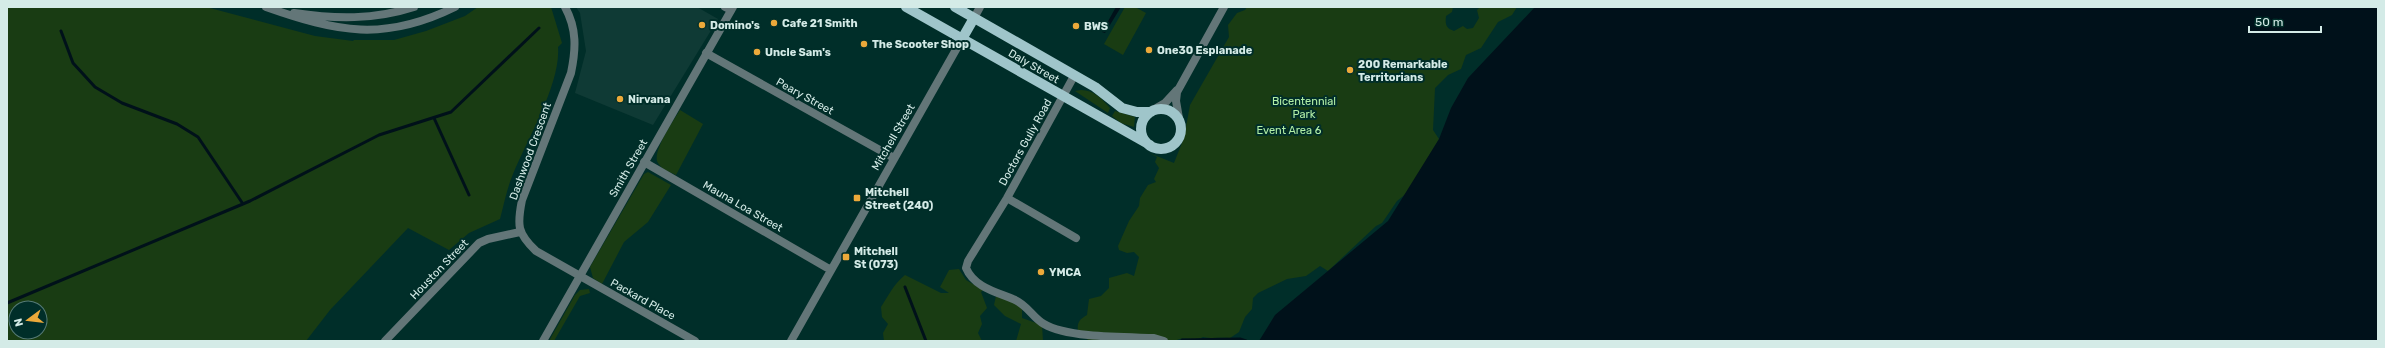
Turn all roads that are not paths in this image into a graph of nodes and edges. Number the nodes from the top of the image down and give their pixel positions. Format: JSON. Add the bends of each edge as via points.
{"nodes":[{"id":1,"x":267,"y":7,"type":"edge"},
{"id":2,"x":414,"y":7,"type":"edge"},
{"id":3,"x":455,"y":7,"type":"edge"},
{"id":4,"x":565,"y":7,"type":"edge"},
{"id":5,"x":906,"y":7,"type":"edge"},
{"id":6,"x":955,"y":7,"type":"edge"},
{"id":7,"x":980,"y":7,"type":"edge"},
{"id":8,"x":1224,"y":7,"type":"edge"},
{"id":9,"x":730,"y":8,"type":"edge"},
{"id":10,"x":974,"y":18,"type":"junction"},
{"id":11,"x":962,"y":39,"type":"junction"},
{"id":12,"x":706,"y":54,"type":"junction"},
{"id":13,"x":1074,"y":76,"type":"junction"},
{"id":14,"x":1181,"y":85,"type":"junction"},
{"id":15,"x":1063,"y":96,"type":"junction"},
{"id":16,"x":1152,"y":111,"type":"junction"},
{"id":17,"x":1180,"y":124,"type":"junction"},
{"id":18,"x":1150,"y":145,"type":"junction"},
{"id":19,"x":894,"y":158,"type":"junction"},
{"id":20,"x":644,"y":162,"type":"junction"},
{"id":21,"x":1007,"y":198,"type":"junction"},
{"id":22,"x":520,"y":232,"type":"junction"},
{"id":23,"x":1076,"y":238,"type":"dead end"},
{"id":24,"x":831,"y":270,"type":"junction"},
{"id":25,"x":580,"y":276,"type":"junction"},
{"id":26,"x":385,"y":341,"type":"edge"},
{"id":27,"x":543,"y":341,"type":"edge"},
{"id":28,"x":695,"y":341,"type":"edge"},
{"id":29,"x":791,"y":341,"type":"edge"},
{"id":30,"x":1164,"y":341,"type":"edge"}],
"edges":[{"from":1,"to":2,"type":"street","via":[[340,18],[371,17]]},
{"from":1,"to":3,"type":"street","via":[[319,25],[370,30],[421,21]]},
{"from":4,"to":22,"type":"street","name":"Dashwood Crescent","via":[[575,32],[571,73],[522,200]]},
{"from":5,"to":11,"type":"main road","name":"Daly Street"},
{"from":6,"to":10,"type":"main road","name":"Daly Street"},
{"from":7,"to":10,"type":"street","name":"Mitchell Street"},
{"from":8,"to":14,"type":"street"},
{"from":9,"to":12,"type":"street","name":"Smith Street"},
{"from":10,"to":11,"type":"main road","name":"Mitchell Street"},
{"from":10,"to":13,"type":"main road","name":"Daly Street"},
{"from":11,"to":15,"type":"main road","name":"Daly Street"},
{"from":11,"to":19,"type":"street","name":"Mitchell Street"},
{"from":12,"to":19,"type":"street","name":"Peary Street"},
{"from":12,"to":20,"type":"street","name":"Smith Street"},
{"from":13,"to":15,"type":"street","name":"Doctors Gully Road"},
{"from":13,"to":16,"type":"main road","name":"Daly Street","via":[[1122,108],[1137,112]]},
{"from":14,"to":16,"type":"street","via":[[1165,103]]},
{"from":14,"to":17,"type":"street","via":[[1176,101]]},
{"from":15,"to":18,"type":"main road","name":"Daly Street"},
{"from":15,"to":21,"type":"street","name":"Doctors Gully Road"},
{"from":16,"to":17,"type":"main road","name":"Daly Street","via":[[1163,109],[1171,112]]},
{"from":16,"to":18,"type":"main road","via":[[1141,125],[1143,136]]},
{"from":17,"to":18,"type":"main road","name":"Daly Street","via":[[1178,137],[1170,146],[1164,148]]},
{"from":19,"to":24,"type":"street","name":"Mitchell Street"},
{"from":20,"to":24,"type":"street","name":"Mauna Loa Street"},
{"from":20,"to":25,"type":"street","name":"Smith Street"},
{"from":21,"to":23,"type":"street","name":"Doctors Gully Road"},
{"from":21,"to":30,"type":"street","name":"Doctors Gully Road","via":[[968,261],[968,273],[990,291],[1014,299],[1027,307],[1045,325],[1087,335],[1154,338]]},
{"from":22,"to":25,"type":"street","via":[[536,251]]},
{"from":22,"to":26,"type":"street","name":"Houston Street","via":[[479,243]]},
{"from":24,"to":29,"type":"street","name":"Mitchell Street"},
{"from":25,"to":27,"type":"street","name":"Smith Street"},
{"from":25,"to":28,"type":"street","name":"Packard Place"}]}
